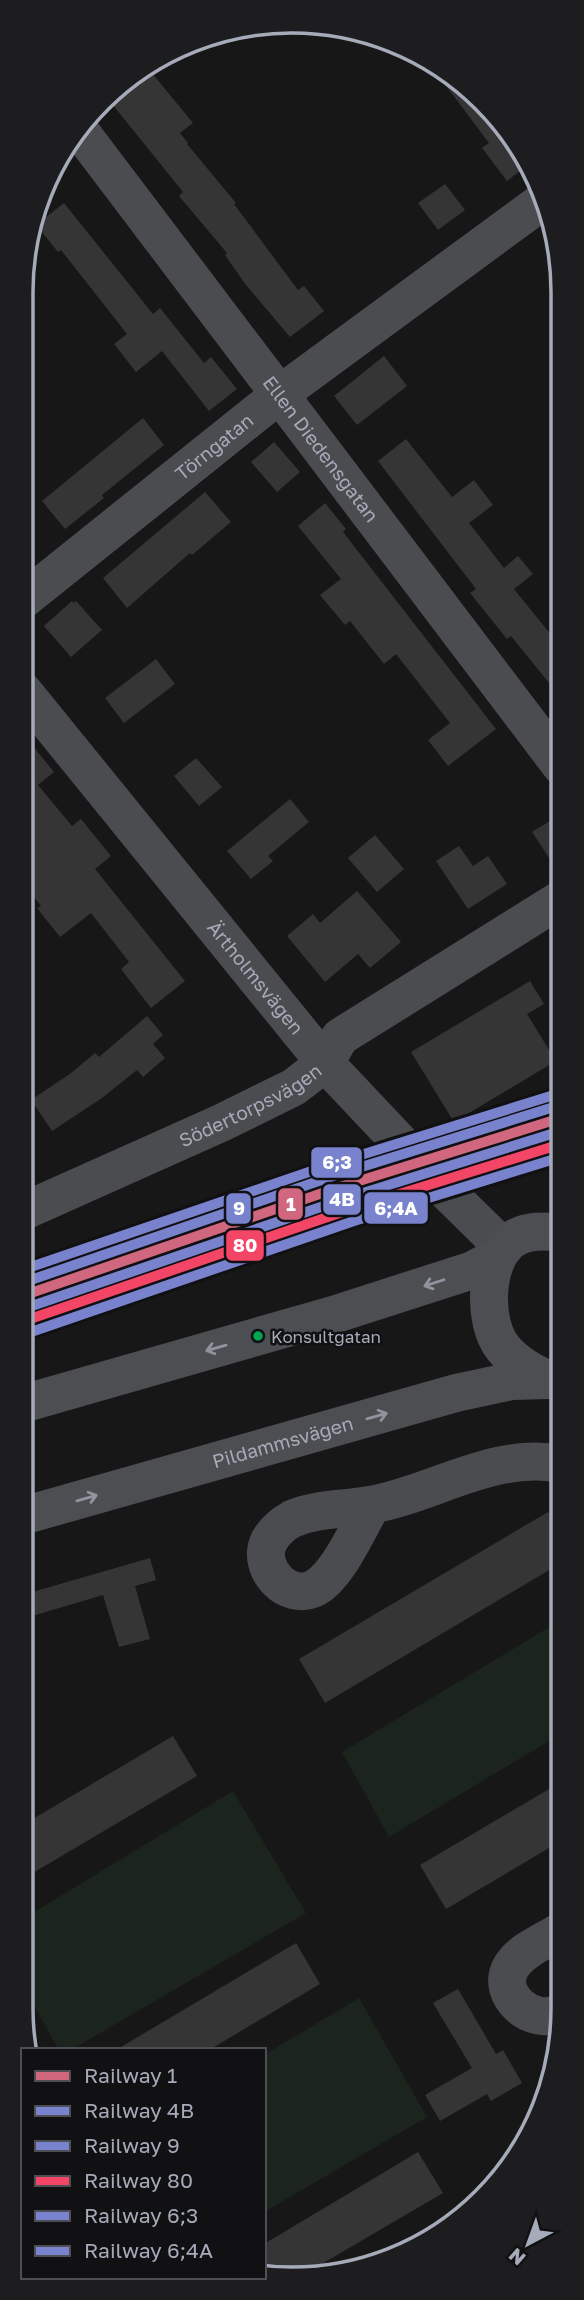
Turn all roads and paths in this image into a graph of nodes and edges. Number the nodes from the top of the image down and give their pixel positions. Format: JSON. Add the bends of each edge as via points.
{"nodes":[{"id":1,"x":85,"y":137,"type":"edge"},
{"id":2,"x":536,"y":206,"type":"edge"},
{"id":3,"x":280,"y":394,"type":"junction"},
{"id":4,"x":33,"y":592,"type":"edge"},
{"id":5,"x":33,"y":711,"type":"edge"},
{"id":6,"x":551,"y":753,"type":"edge"},
{"id":7,"x":551,"y":905,"type":"edge"},
{"id":8,"x":325,"y":1063,"type":"junction"},
{"id":9,"x":33,"y":1207,"type":"edge"},
{"id":10,"x":551,"y":1231,"type":"edge"},
{"id":11,"x":501,"y":1253,"type":"junction"},
{"id":12,"x":551,"y":1379,"type":"edge"},
{"id":13,"x":551,"y":1382,"type":"edge"},
{"id":14,"x":33,"y":1401,"type":"edge"},
{"id":15,"x":551,"y":1463,"type":"edge"},
{"id":16,"x":372,"y":1505,"type":"dead end"},
{"id":17,"x":33,"y":1513,"type":"edge"},
{"id":18,"x":551,"y":1937,"type":"edge"},
{"id":19,"x":551,"y":2015,"type":"edge"}],
"edges":[{"from":1,"to":3,"type":"street","name":"Ellen Diedensgatan"},
{"from":2,"to":3,"type":"street","name":"Törngatan"},
{"from":3,"to":4,"type":"street","name":"Törngatan"},
{"from":3,"to":6,"type":"street","name":"Ellen Diedensgatan"},
{"from":5,"to":8,"type":"street","name":"Ärtholmsvägen"},
{"from":7,"to":8,"type":"street","name":"Södertorpsvägen","via":[[340,1037]]},
{"from":8,"to":9,"type":"street","name":"Södertorpsvägen","via":[[294,1087]]},
{"from":8,"to":11,"type":"street","name":"Ärtholmsvägen"},
{"from":10,"to":11,"type":"main road","via":[[513,1239]]},
{"from":11,"to":12,"type":"main road","via":[[490,1291],[495,1335],[517,1362]]},
{"from":11,"to":14,"type":"main road","one_way":true,"via":[[473,1270],[333,1315]]},
{"from":17,"to":13,"type":"main road","name":"Pildammsvägen","one_way":true,"via":[[456,1393],[512,1381]]},
{"from":15,"to":16,"type":"street","via":[[505,1464]]},
{"from":18,"to":19,"type":"street","via":[[517,1958],[509,1970],[508,1986],[514,2001],[529,2014]]}]}
